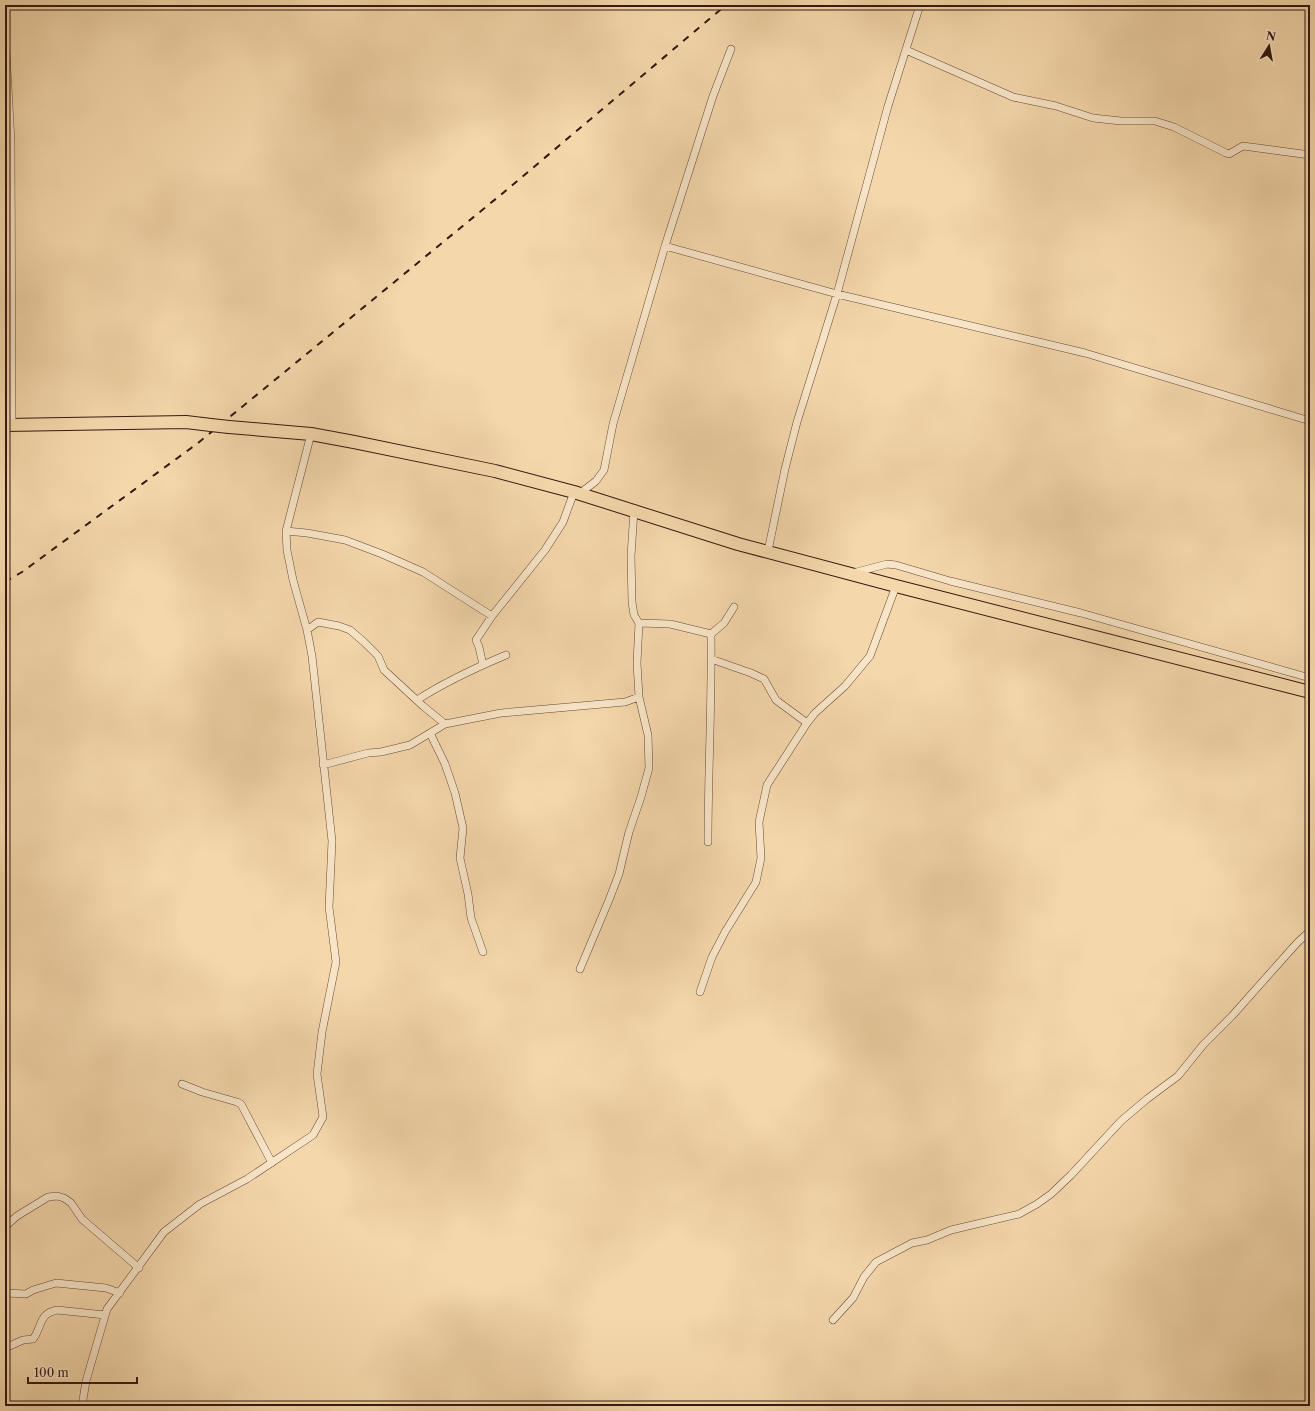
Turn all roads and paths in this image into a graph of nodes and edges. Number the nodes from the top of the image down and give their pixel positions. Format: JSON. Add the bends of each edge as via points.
{"nodes":[{"id":1,"x":920,"y":5,"type":"edge"},
{"id":2,"x":5,"y":33,"type":"edge"},
{"id":3,"x":731,"y":49,"type":"dead end"},
{"id":4,"x":906,"y":50,"type":"junction"},
{"id":5,"x":1310,"y":155,"type":"edge"},
{"id":6,"x":665,"y":246,"type":"junction"},
{"id":7,"x":837,"y":294,"type":"junction"},
{"id":8,"x":1310,"y":421,"type":"edge"},
{"id":9,"x":8,"y":424,"type":"edge"},
{"id":10,"x":312,"y":434,"type":"junction"},
{"id":11,"x":577,"y":493,"type":"junction"},
{"id":12,"x":634,"y":510,"type":"junction"},
{"id":13,"x":286,"y":531,"type":"junction"},
{"id":14,"x":768,"y":551,"type":"junction"},
{"id":15,"x":851,"y":574,"type":"junction"},
{"id":16,"x":896,"y":586,"type":"junction"},
{"id":17,"x":734,"y":607,"type":"dead end"},
{"id":18,"x":492,"y":616,"type":"junction"},
{"id":19,"x":639,"y":623,"type":"junction"},
{"id":20,"x":307,"y":630,"type":"junction"},
{"id":21,"x":711,"y":634,"type":"junction"},
{"id":22,"x":506,"y":655,"type":"dead end"},
{"id":23,"x":711,"y":659,"type":"junction"},
{"id":24,"x":483,"y":665,"type":"junction"},
{"id":25,"x":1310,"y":678,"type":"edge"},
{"id":26,"x":1310,"y":692,"type":"edge"},
{"id":27,"x":639,"y":697,"type":"junction"},
{"id":28,"x":417,"y":700,"type":"junction"},
{"id":29,"x":807,"y":723,"type":"junction"},
{"id":30,"x":445,"y":724,"type":"junction"},
{"id":31,"x":430,"y":733,"type":"junction"},
{"id":32,"x":323,"y":765,"type":"junction"},
{"id":33,"x":708,"y":842,"type":"dead end"},
{"id":34,"x":1310,"y":931,"type":"edge"},
{"id":35,"x":483,"y":952,"type":"dead end"},
{"id":36,"x":580,"y":969,"type":"dead end"},
{"id":37,"x":700,"y":992,"type":"dead end"},
{"id":38,"x":182,"y":1084,"type":"dead end"},
{"id":39,"x":272,"y":1163,"type":"junction"},
{"id":40,"x":5,"y":1225,"type":"edge"},
{"id":41,"x":139,"y":1268,"type":"junction"},
{"id":42,"x":5,"y":1293,"type":"edge"},
{"id":43,"x":120,"y":1293,"type":"junction"},
{"id":44,"x":105,"y":1315,"type":"junction"},
{"id":45,"x":833,"y":1320,"type":"dead end"},
{"id":46,"x":5,"y":1348,"type":"edge"},
{"id":47,"x":82,"y":1406,"type":"edge"}],
"edges":[{"from":1,"to":4,"type":"street"},
{"from":2,"to":9,"type":"street","via":[[11,142]]},
{"from":3,"to":6,"type":"street","via":[[713,96]]},
{"from":4,"to":5,"type":"street","via":[[1013,97],[1056,106],[1093,118],[1155,122],[1174,127],[1226,153],[1230,154],[1243,146]]},
{"from":4,"to":7,"type":"street","via":[[888,106]]},
{"from":6,"to":7,"type":"street"},
{"from":6,"to":11,"type":"street","via":[[613,424],[604,470],[596,481]]},
{"from":7,"to":8,"type":"street","via":[[1085,353]]},
{"from":7,"to":14,"type":"street","via":[[797,422]]},
{"from":9,"to":10,"type":"main road","bridge":true,"via":[[186,422]]},
{"from":10,"to":11,"type":"main road","via":[[495,471]]},
{"from":10,"to":13,"type":"street"},
{"from":11,"to":12,"type":"main road"},
{"from":11,"to":18,"type":"street","via":[[545,550]]},
{"from":12,"to":14,"type":"main road","via":[[738,544]]},
{"from":12,"to":19,"type":"street","via":[[632,602],[634,615]]},
{"from":13,"to":18,"type":"street","via":[[345,540],[382,554],[423,572]]},
{"from":13,"to":20,"type":"street","via":[[293,580]]},
{"from":14,"to":15,"type":"main road"},
{"from":15,"to":16,"type":"main road"},
{"from":15,"to":25,"type":"street","via":[[883,564],[896,565],[1081,613]]},
{"from":16,"to":26,"type":"main road"},
{"from":16,"to":29,"type":"street","via":[[870,656],[845,686]]},
{"from":17,"to":21,"type":"street","via":[[724,623]]},
{"from":18,"to":24,"type":"street","via":[[476,640]]},
{"from":19,"to":21,"type":"street","via":[[670,624]]},
{"from":19,"to":27,"type":"street"},
{"from":20,"to":28,"type":"street","via":[[318,622],[350,630],[378,656],[384,670]]},
{"from":20,"to":32,"type":"street"},
{"from":21,"to":23,"type":"street"},
{"from":22,"to":24,"type":"street"},
{"from":23,"to":29,"type":"street","via":[[764,679],[776,700]]},
{"from":23,"to":33,"type":"street"},
{"from":24,"to":28,"type":"street"},
{"from":27,"to":30,"type":"street","via":[[625,702],[501,713]]},
{"from":27,"to":36,"type":"street","via":[[648,735],[649,768],[619,874]]},
{"from":28,"to":30,"type":"street"},
{"from":29,"to":37,"type":"street","via":[[767,785],[760,822],[761,858],[756,882],[712,957]]},
{"from":30,"to":31,"type":"street"},
{"from":31,"to":32,"type":"street","via":[[410,745]]},
{"from":31,"to":35,"type":"street","via":[[455,793],[463,828],[460,858],[471,918]]},
{"from":32,"to":39,"type":"street","via":[[332,841],[329,907],[336,962],[316,1074],[323,1117],[313,1135]]},
{"from":34,"to":45,"type":"street","via":[[1203,1045],[1178,1076],[1121,1121],[1051,1194],[1019,1214],[951,1230],[912,1243],[876,1262],[853,1298]]},
{"from":38,"to":39,"type":"street","via":[[241,1104]]},
{"from":39,"to":41,"type":"street","via":[[200,1204],[164,1232]]},
{"from":40,"to":41,"type":"street","via":[[48,1197],[64,1198],[71,1203],[82,1219]]},
{"from":41,"to":43,"type":"street"},
{"from":42,"to":43,"type":"street","via":[[26,1294],[56,1283],[106,1288]]},
{"from":43,"to":44,"type":"street"},
{"from":44,"to":46,"type":"street","via":[[57,1310],[49,1312],[44,1316],[33,1339],[23,1340]]},
{"from":44,"to":47,"type":"street","via":[[86,1381]]}]}
